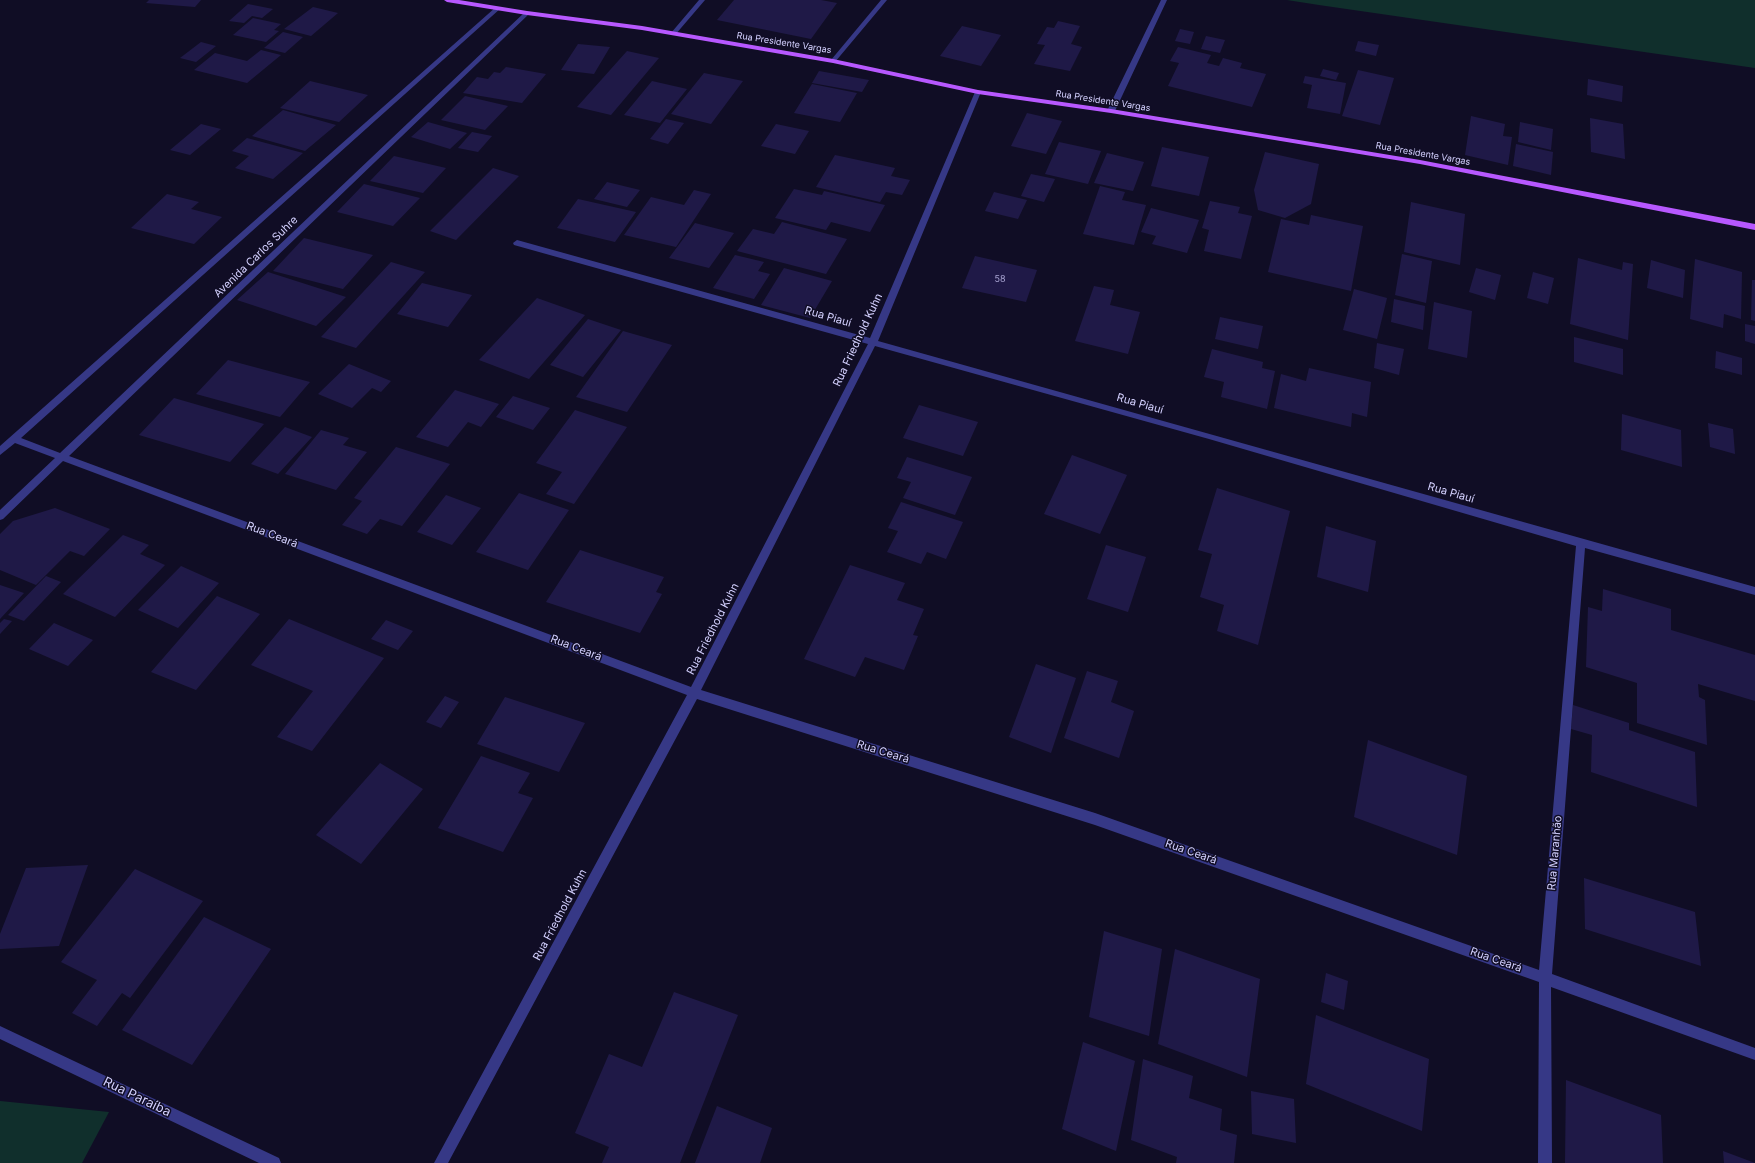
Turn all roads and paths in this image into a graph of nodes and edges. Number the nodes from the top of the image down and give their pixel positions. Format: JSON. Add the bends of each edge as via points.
{"nodes":[{"id":1,"x":447,"y":0,"type":"edge"},
{"id":2,"x":702,"y":0,"type":"edge"},
{"id":3,"x":884,"y":0,"type":"edge"},
{"id":4,"x":1164,"y":0,"type":"edge"},
{"id":5,"x":498,"y":8,"type":"junction"},
{"id":6,"x":527,"y":13,"type":"junction"},
{"id":7,"x":673,"y":34,"type":"junction"},
{"id":8,"x":833,"y":61,"type":"junction"},
{"id":9,"x":978,"y":92,"type":"junction"},
{"id":10,"x":1111,"y":111,"type":"junction"},
{"id":11,"x":1755,"y":227,"type":"edge"},
{"id":12,"x":517,"y":243,"type":"dead end"},
{"id":13,"x":873,"y":342,"type":"junction"},
{"id":14,"x":14,"y":438,"type":"junction"},
{"id":15,"x":0,"y":451,"type":"edge"},
{"id":16,"x":63,"y":456,"type":"junction"},
{"id":17,"x":0,"y":516,"type":"edge"},
{"id":18,"x":1581,"y":543,"type":"junction"},
{"id":19,"x":1755,"y":591,"type":"edge"},
{"id":20,"x":694,"y":693,"type":"junction"},
{"id":21,"x":1545,"y":978,"type":"junction"},
{"id":22,"x":0,"y":1032,"type":"edge"},
{"id":23,"x":1755,"y":1054,"type":"edge"},
{"id":24,"x":274,"y":1163,"type":"edge"},
{"id":25,"x":441,"y":1163,"type":"edge"},
{"id":26,"x":1545,"y":1163,"type":"edge"}],
"edges":[{"from":1,"to":5,"type":"main road","name":"Rua Presidente Vargas"},
{"from":2,"to":7,"type":"street"},
{"from":3,"to":8,"type":"street"},
{"from":4,"to":10,"type":"street"},
{"from":5,"to":6,"type":"main road","name":"Rua Presidente Vargas"},
{"from":5,"to":14,"type":"street","name":"Avenida Carlos Suhre"},
{"from":6,"to":7,"type":"main road","name":"Rua Presidente Vargas"},
{"from":6,"to":16,"type":"street","name":"Avenida Carlos Suhre"},
{"from":7,"to":8,"type":"main road","name":"Rua Presidente Vargas"},
{"from":8,"to":9,"type":"main road","name":"Rua Presidente Vargas"},
{"from":9,"to":10,"type":"main road","name":"Rua Presidente Vargas"},
{"from":9,"to":13,"type":"street","name":"Rua Friedhold Kuhn"},
{"from":10,"to":11,"type":"main road","name":"Rua Presidente Vargas","via":[[1420,162]]},
{"from":12,"to":13,"type":"street","name":"Rua Piauí"},
{"from":13,"to":18,"type":"street","name":"Rua Piauí"},
{"from":13,"to":20,"type":"street","name":"Rua Friedhold Kuhn"},
{"from":14,"to":15,"type":"street","name":"Avenida Carlos Suhre"},
{"from":14,"to":16,"type":"street","name":"Rua Ceará"},
{"from":16,"to":17,"type":"street","name":"Avenida Carlos Suhre"},
{"from":16,"to":20,"type":"street","name":"Rua Ceará"},
{"from":18,"to":19,"type":"street","name":"Rua Piauí"},
{"from":18,"to":21,"type":"street","name":"Rua Maranhão"},
{"from":20,"to":21,"type":"street","name":"Rua Ceará","via":[[1095,819]]},
{"from":20,"to":25,"type":"street","name":"Rua Friedhold Kuhn"},
{"from":21,"to":23,"type":"street","name":"Rua Ceará"},
{"from":21,"to":26,"type":"street","name":"Rua Maranhão"},
{"from":22,"to":24,"type":"street","name":"Rua Paraíba"}]}
